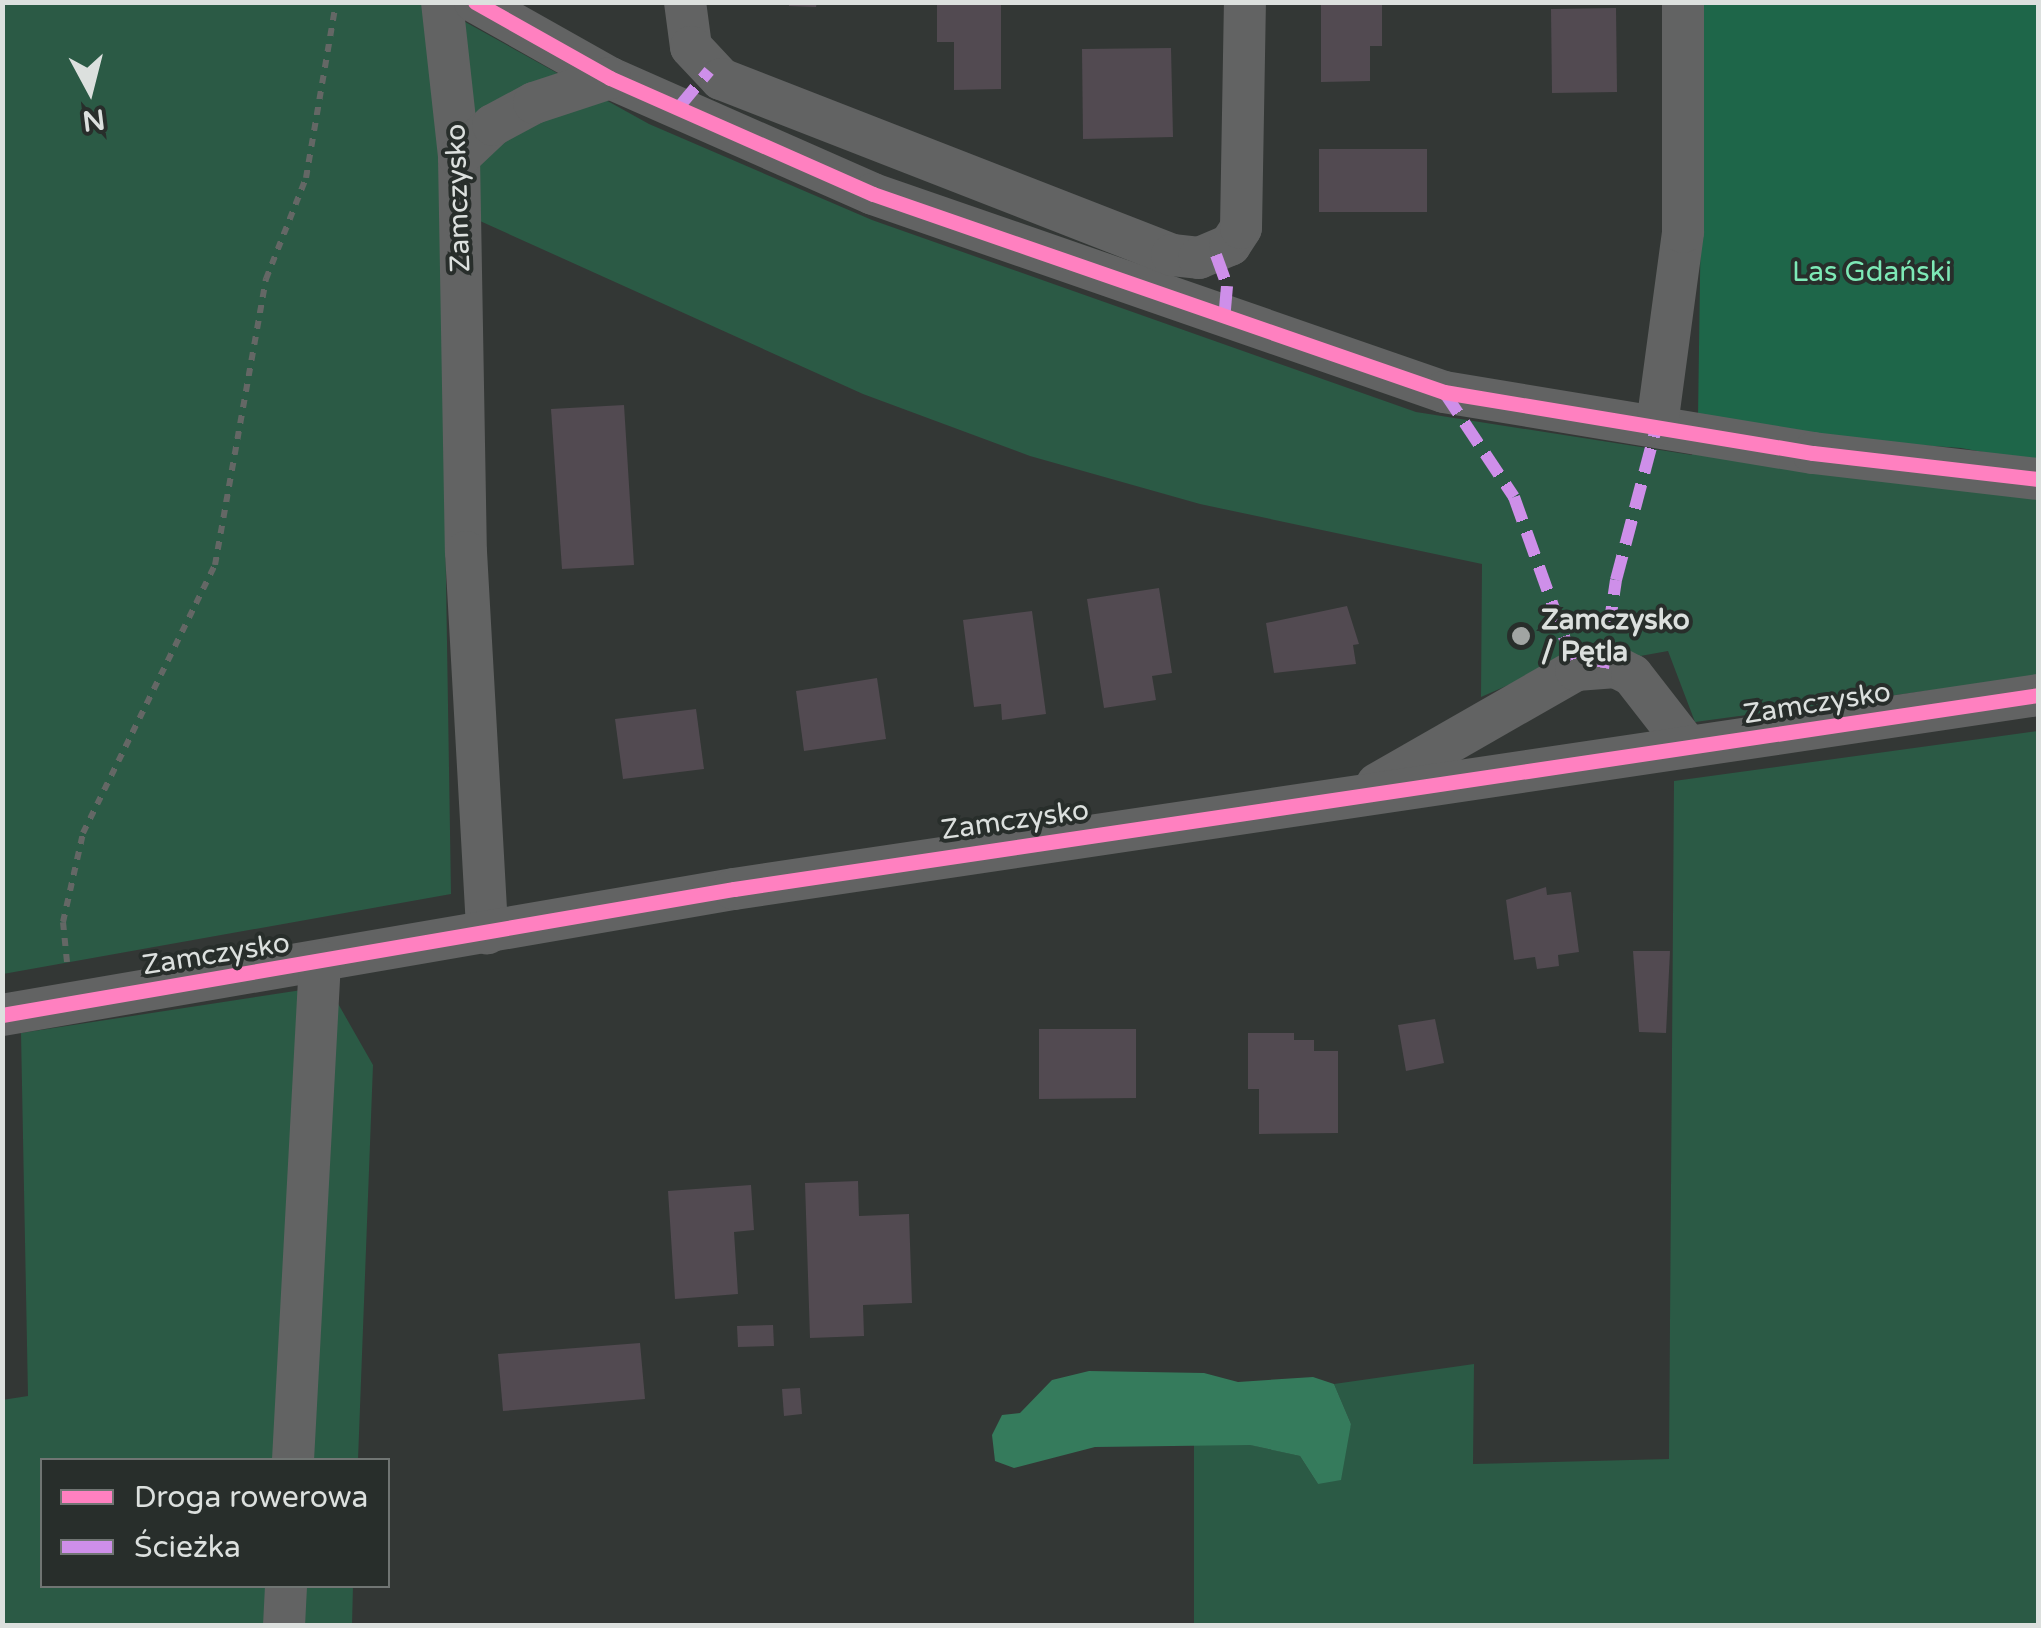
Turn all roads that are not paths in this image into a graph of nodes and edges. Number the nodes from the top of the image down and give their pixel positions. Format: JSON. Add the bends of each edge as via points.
{"nodes":[{"id":1,"x":442,"y":2,"type":"edge"},
{"id":2,"x":474,"y":2,"type":"edge"},
{"id":3,"x":685,"y":2,"type":"edge"},
{"id":4,"x":1245,"y":2,"type":"edge"},
{"id":5,"x":1683,"y":2,"type":"edge"},
{"id":6,"x":610,"y":78,"type":"junction"},
{"id":7,"x":460,"y":157,"type":"junction"},
{"id":8,"x":1657,"y":425,"type":"junction"},
{"id":9,"x":2038,"y":478,"type":"edge"},
{"id":10,"x":2038,"y":695,"type":"edge"},
{"id":11,"x":1688,"y":747,"type":"junction"},
{"id":12,"x":1360,"y":795,"type":"junction"},
{"id":13,"x":487,"y":933,"type":"junction"},
{"id":14,"x":320,"y":962,"type":"junction"},
{"id":15,"x":2,"y":1015,"type":"edge"},
{"id":16,"x":294,"y":1458,"type":"edge"},
{"id":17,"x":286,"y":1588,"type":"edge"},
{"id":18,"x":284,"y":1626,"type":"edge"}],
"edges":[{"from":1,"to":7,"type":"street","name":"Zamczysko"},
{"from":2,"to":6,"type":"street"},
{"from":3,"to":4,"type":"street","via":[[691,47],[720,79],[1172,255],[1199,258],[1230,245],[1241,228]]},
{"from":5,"to":8,"type":"street","via":[[1683,232]]},
{"from":6,"to":7,"type":"street","via":[[534,103],[494,125]]},
{"from":6,"to":8,"type":"street","via":[[874,194],[1224,320],[1444,392]]},
{"from":7,"to":13,"type":"street","name":"Zamczysko","via":[[466,552]]},
{"from":8,"to":9,"type":"street","via":[[1812,452]]},
{"from":10,"to":11,"type":"street","name":"Zamczysko"},
{"from":11,"to":12,"type":"street","name":"Zamczysko"},
{"from":11,"to":12,"type":"street","via":[[1632,675],[1616,667],[1576,670]]},
{"from":12,"to":13,"type":"street","name":"Zamczysko","via":[[734,888]]},
{"from":13,"to":14,"type":"street","name":"Zamczysko"},
{"from":14,"to":15,"type":"street","name":"Zamczysko"},
{"from":14,"to":16,"type":"street"},
{"from":17,"to":18,"type":"street"}]}
